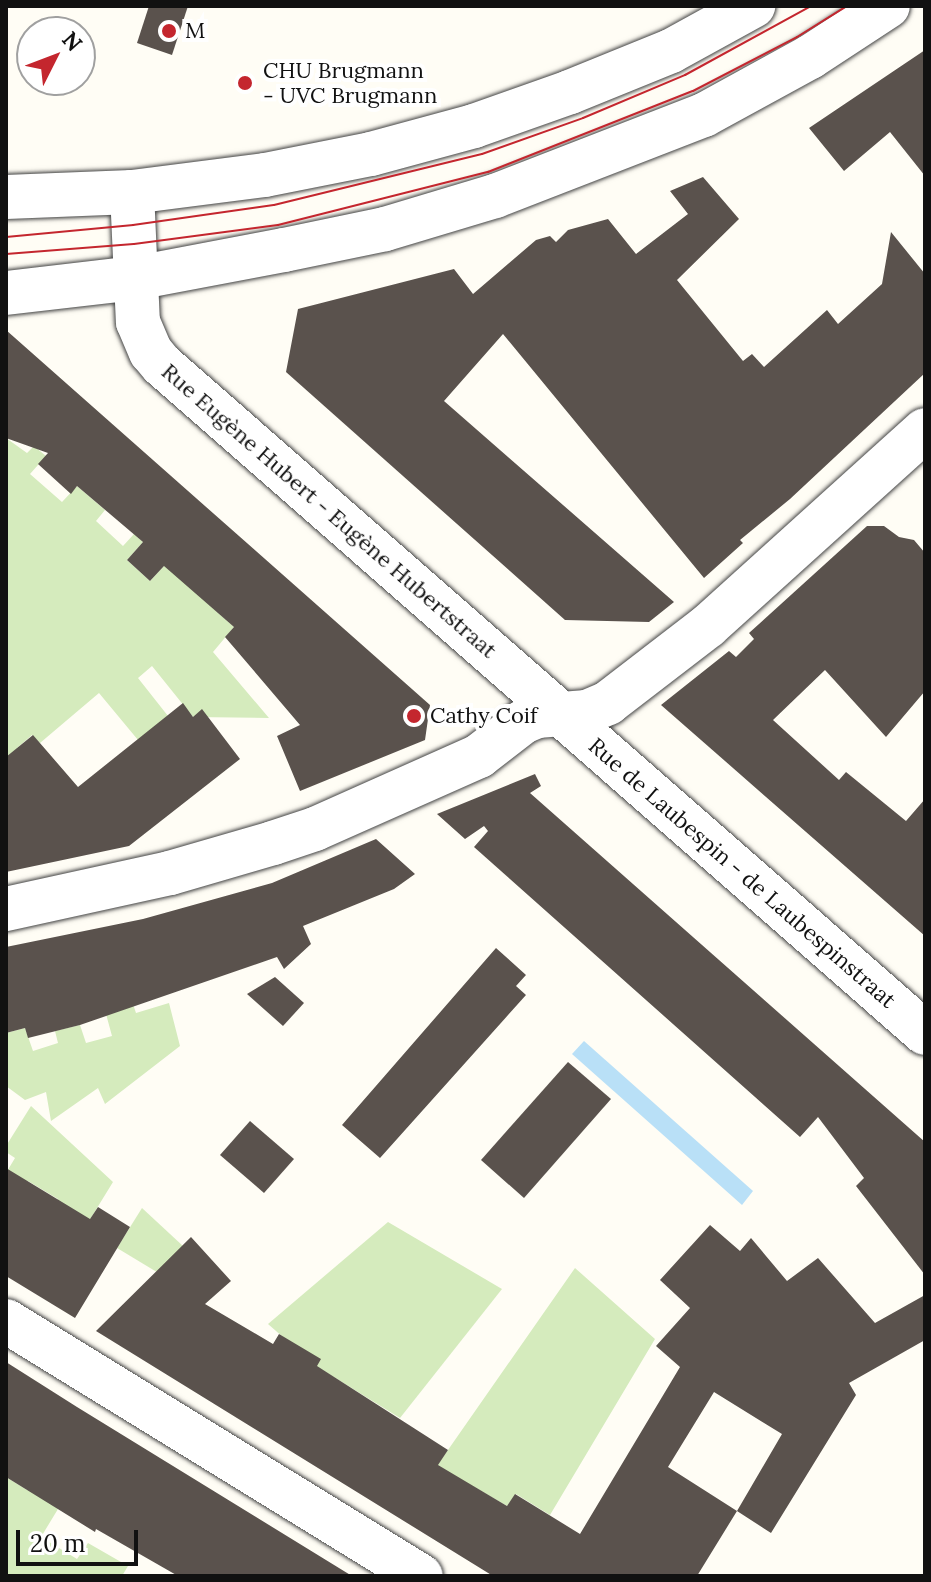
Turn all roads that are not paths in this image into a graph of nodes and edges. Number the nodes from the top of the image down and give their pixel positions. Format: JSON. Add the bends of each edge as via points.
{"nodes":[{"id":1,"x":753,"y":6,"type":"edge"},
{"id":2,"x":888,"y":6,"type":"edge"},
{"id":3,"x":132,"y":192,"type":"junction"},
{"id":4,"x":6,"y":197,"type":"edge"},
{"id":5,"x":136,"y":278,"type":"junction"},
{"id":6,"x":6,"y":293,"type":"edge"},
{"id":7,"x":923,"y":436,"type":"edge"},
{"id":8,"x":559,"y":713,"type":"junction"},
{"id":9,"x":6,"y":909,"type":"edge"},
{"id":10,"x":925,"y":1033,"type":"edge"},
{"id":11,"x":6,"y":1321,"type":"edge"},
{"id":12,"x":421,"y":1576,"type":"edge"}],
"edges":[{"from":1,"to":3,"type":"street","via":[[671,51],[474,126],[265,175]]},
{"from":2,"to":5,"type":"street","via":[[704,115],[495,196],[385,229]]},
{"from":3,"to":4,"type":"street"},
{"from":3,"to":5,"type":"street","name":"Rue Eugène Hubert - Eugène Hubertstraat"},
{"from":5,"to":6,"type":"street"},
{"from":5,"to":8,"type":"street","name":"Rue Eugène Hubert - Eugène Hubertstraat","via":[[138,322],[162,365]]},
{"from":7,"to":8,"type":"street","via":[[683,646],[608,703],[587,712]]},
{"from":8,"to":9,"type":"street","via":[[523,722],[479,756],[315,829],[170,873]]},
{"from":8,"to":10,"type":"street","name":"Rue de Laubespin - de Laubespinstraat"},
{"from":11,"to":12,"type":"street"}]}
